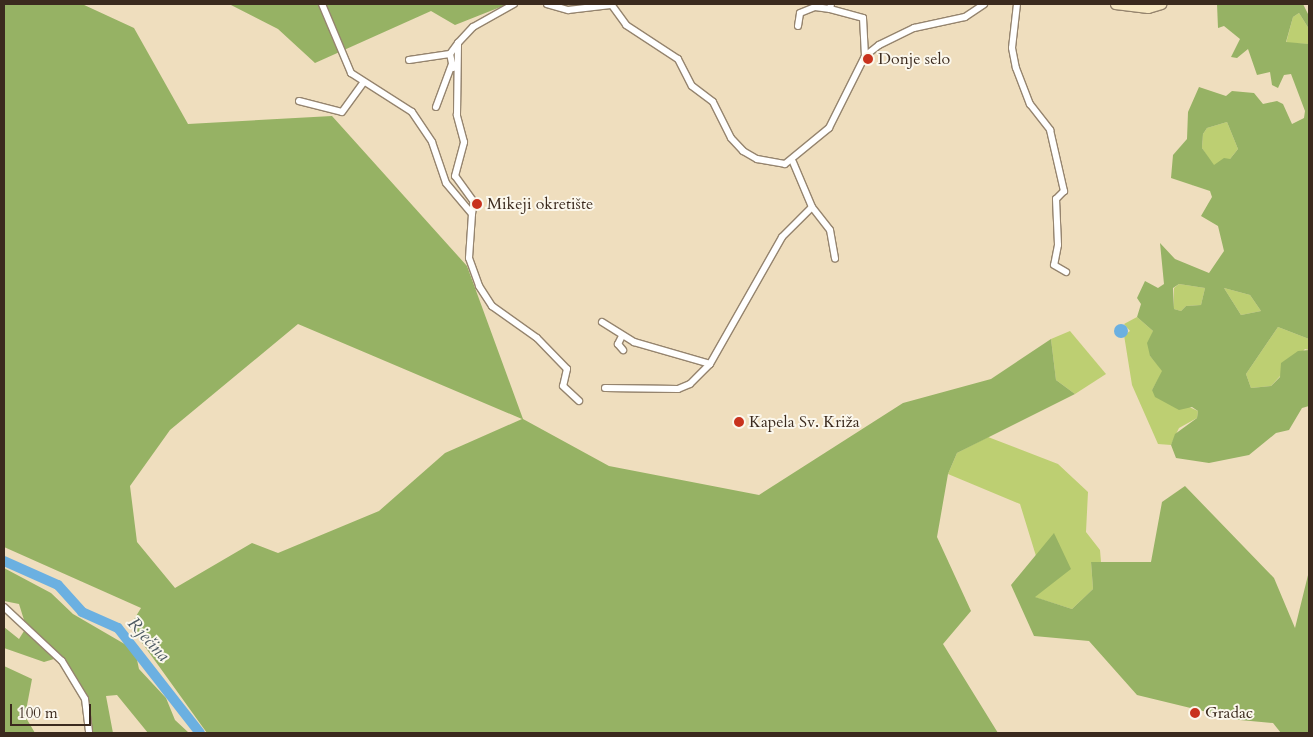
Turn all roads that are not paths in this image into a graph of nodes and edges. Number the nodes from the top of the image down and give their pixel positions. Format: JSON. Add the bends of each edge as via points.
{"nodes":[{"id":1,"x":322,"y":4,"type":"edge"},
{"id":2,"x":514,"y":4,"type":"edge"},
{"id":3,"x":547,"y":4,"type":"edge"},
{"id":4,"x":611,"y":4,"type":"edge"},
{"id":5,"x":984,"y":4,"type":"edge"},
{"id":6,"x":1017,"y":4,"type":"edge"},
{"id":7,"x":1114,"y":4,"type":"edge"},
{"id":8,"x":1161,"y":4,"type":"edge"},
{"id":9,"x":830,"y":6,"type":"edge"},
{"id":10,"x":798,"y":26,"type":"dead end"},
{"id":11,"x":458,"y":43,"type":"junction"},
{"id":12,"x":450,"y":54,"type":"junction"},
{"id":13,"x":865,"y":56,"type":"junction"},
{"id":14,"x":410,"y":60,"type":"dead end"},
{"id":15,"x":452,"y":64,"type":"junction"},
{"id":16,"x":363,"y":82,"type":"junction"},
{"id":17,"x":458,"y":84,"type":"junction"},
{"id":18,"x":299,"y":101,"type":"dead end"},
{"id":19,"x":436,"y":107,"type":"dead end"},
{"id":20,"x":793,"y":162,"type":"junction"},
{"id":21,"x":812,"y":207,"type":"junction"},
{"id":22,"x":472,"y":214,"type":"junction"},
{"id":23,"x":835,"y":259,"type":"dead end"},
{"id":24,"x":1066,"y":272,"type":"dead end"},
{"id":25,"x":602,"y":322,"type":"dead end"},
{"id":26,"x":622,"y":336,"type":"junction"},
{"id":27,"x":623,"y":350,"type":"dead end"},
{"id":28,"x":710,"y":364,"type":"junction"},
{"id":29,"x":605,"y":388,"type":"dead end"},
{"id":30,"x":579,"y":401,"type":"dead end"},
{"id":31,"x":4,"y":607,"type":"edge"},
{"id":32,"x":89,"y":733,"type":"edge"}],
"edges":[{"from":1,"to":16,"type":"street","via":[[343,60]]},
{"from":2,"to":11,"type":"street","via":[[473,26]]},
{"from":3,"to":4,"type":"street","via":[[568,10]]},
{"from":4,"to":20,"type":"street","via":[[626,25],[678,59],[692,86],[713,102],[730,138],[743,152],[776,164]]},
{"from":5,"to":13,"type":"street","via":[[965,17],[906,30]]},
{"from":6,"to":24,"type":"street","via":[[1012,48],[1030,104],[1050,130],[1064,192],[1056,199],[1058,245],[1054,265]]},
{"from":7,"to":8,"type":"main road","via":[[1148,8]]},
{"from":9,"to":10,"type":"street","via":[[800,13]]},
{"from":9,"to":13,"type":"street","via":[[863,18]]},
{"from":11,"to":12,"type":"street"},
{"from":11,"to":17,"type":"street"},
{"from":12,"to":14,"type":"street"},
{"from":12,"to":15,"type":"street"},
{"from":13,"to":20,"type":"street","via":[[829,128]]},
{"from":15,"to":17,"type":"street"},
{"from":15,"to":19,"type":"street"},
{"from":16,"to":18,"type":"street","via":[[342,112]]},
{"from":16,"to":22,"type":"street","via":[[412,112],[432,142],[446,183]]},
{"from":17,"to":22,"type":"street","via":[[457,115],[464,142],[456,176],[474,202]]},
{"from":20,"to":21,"type":"street"},
{"from":21,"to":23,"type":"street","via":[[830,230]]},
{"from":21,"to":28,"type":"street","via":[[782,237]]},
{"from":22,"to":30,"type":"street","via":[[469,258],[479,286],[492,306],[537,338],[567,368],[563,386]]},
{"from":25,"to":26,"type":"street"},
{"from":26,"to":27,"type":"street","via":[[618,344]]},
{"from":26,"to":28,"type":"street","via":[[654,350]]},
{"from":28,"to":29,"type":"street","via":[[690,384],[678,389]]},
{"from":31,"to":32,"type":"street","via":[[62,661],[85,699]]}]}
